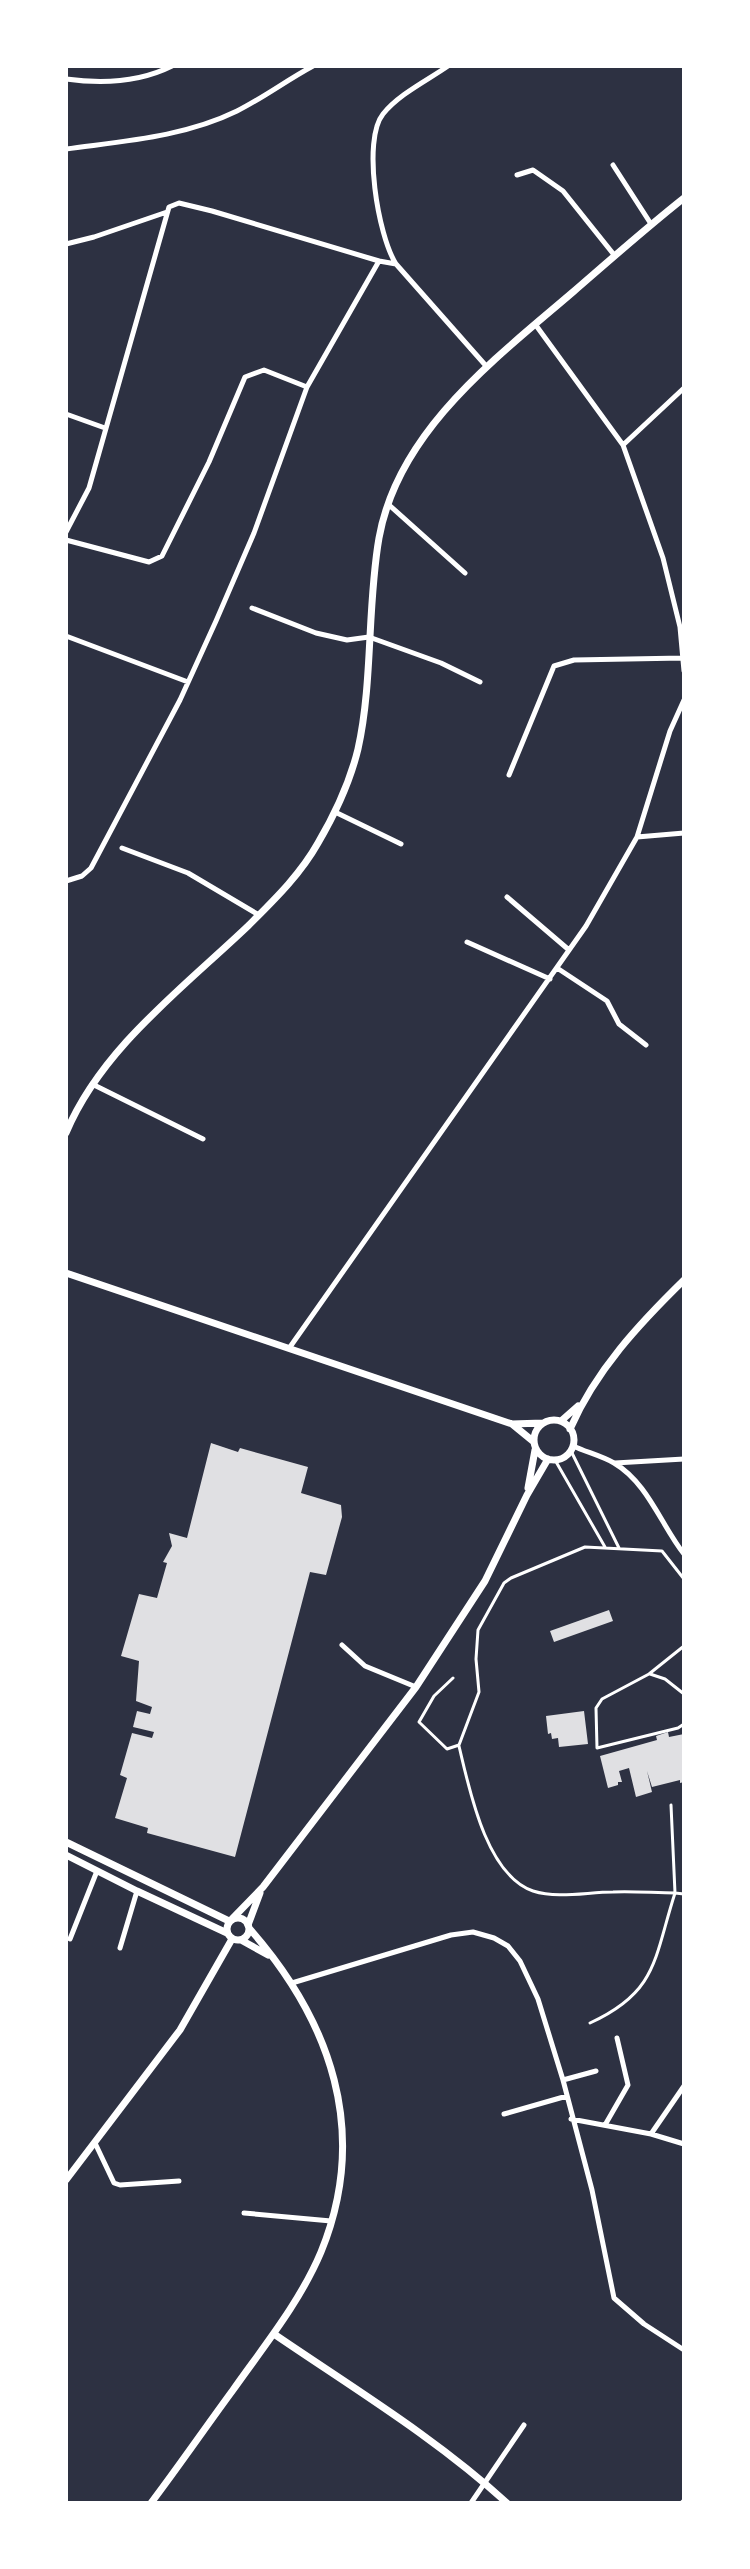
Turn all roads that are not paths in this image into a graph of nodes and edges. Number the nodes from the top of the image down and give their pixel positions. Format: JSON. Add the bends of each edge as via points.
{"nodes":[{"id":1,"x":172,"y":66,"type":"edge"},
{"id":2,"x":313,"y":66,"type":"edge"},
{"id":3,"x":448,"y":66,"type":"edge"},
{"id":4,"x":66,"y":79,"type":"edge"},
{"id":5,"x":66,"y":149,"type":"edge"},
{"id":6,"x":613,"y":165,"type":"dead end"},
{"id":7,"x":517,"y":175,"type":"dead end"},
{"id":8,"x":684,"y":198,"type":"edge"},
{"id":9,"x":167,"y":212,"type":"junction"},
{"id":10,"x":651,"y":224,"type":"junction"},
{"id":11,"x":66,"y":244,"type":"edge"},
{"id":12,"x":615,"y":256,"type":"junction"},
{"id":13,"x":379,"y":261,"type":"junction"},
{"id":14,"x":396,"y":264,"type":"junction"},
{"id":15,"x":535,"y":324,"type":"junction"},
{"id":16,"x":487,"y":367,"type":"junction"},
{"id":17,"x":307,"y":387,"type":"junction"},
{"id":18,"x":684,"y":388,"type":"edge"},
{"id":19,"x":66,"y":414,"type":"edge"},
{"id":20,"x":105,"y":428,"type":"junction"},
{"id":21,"x":623,"y":445,"type":"junction"},
{"id":22,"x":387,"y":503,"type":"junction"},
{"id":23,"x":66,"y":532,"type":"edge"},
{"id":24,"x":66,"y":540,"type":"edge"},
{"id":25,"x":465,"y":573,"type":"dead end"},
{"id":26,"x":252,"y":608,"type":"dead end"},
{"id":27,"x":66,"y":636,"type":"edge"},
{"id":28,"x":369,"y":637,"type":"junction"},
{"id":29,"x":683,"y":658,"type":"edge"},
{"id":30,"x":684,"y":671,"type":"edge"},
{"id":31,"x":189,"y":682,"type":"junction"},
{"id":32,"x":480,"y":682,"type":"dead end"},
{"id":33,"x":684,"y":700,"type":"edge"},
{"id":34,"x":509,"y":775,"type":"dead end"},
{"id":35,"x":335,"y":812,"type":"junction"},
{"id":36,"x":684,"y":833,"type":"edge"},
{"id":37,"x":637,"y":837,"type":"junction"},
{"id":38,"x":401,"y":844,"type":"dead end"},
{"id":39,"x":122,"y":848,"type":"dead end"},
{"id":40,"x":66,"y":881,"type":"edge"},
{"id":41,"x":507,"y":897,"type":"dead end"},
{"id":42,"x":259,"y":915,"type":"junction"},
{"id":43,"x":467,"y":942,"type":"dead end"},
{"id":44,"x":569,"y":950,"type":"junction"},
{"id":45,"x":557,"y":968,"type":"junction"},
{"id":46,"x":550,"y":979,"type":"junction"},
{"id":47,"x":646,"y":1045,"type":"dead end"},
{"id":48,"x":91,"y":1084,"type":"junction"},
{"id":49,"x":66,"y":1133,"type":"edge"},
{"id":50,"x":203,"y":1139,"type":"dead end"},
{"id":51,"x":66,"y":1265,"type":"edge"},
{"id":52,"x":66,"y":1273,"type":"edge"},
{"id":53,"x":77,"y":1276,"type":"junction"},
{"id":54,"x":684,"y":1280,"type":"edge"},
{"id":55,"x":290,"y":1347,"type":"junction"},
{"id":56,"x":583,"y":1402,"type":"junction"},
{"id":57,"x":561,"y":1421,"type":"junction"},
{"id":58,"x":543,"y":1423,"type":"junction"},
{"id":59,"x":512,"y":1424,"type":"junction"},
{"id":60,"x":570,"y":1429,"type":"junction"},
{"id":61,"x":535,"y":1445,"type":"junction"},
{"id":62,"x":572,"y":1449,"type":"junction"},
{"id":63,"x":684,"y":1459,"type":"edge"},
{"id":64,"x":551,"y":1460,"type":"junction"},
{"id":65,"x":614,"y":1463,"type":"junction"},
{"id":66,"x":527,"y":1495,"type":"junction"},
{"id":67,"x":619,"y":1548,"type":"junction"},
{"id":68,"x":606,"y":1549,"type":"junction"},
{"id":69,"x":684,"y":1554,"type":"edge"},
{"id":70,"x":684,"y":1579,"type":"edge"},
{"id":71,"x":342,"y":1645,"type":"dead end"},
{"id":72,"x":684,"y":1646,"type":"edge"},
{"id":73,"x":649,"y":1674,"type":"junction"},
{"id":74,"x":453,"y":1678,"type":"dead end"},
{"id":75,"x":416,"y":1687,"type":"junction"},
{"id":76,"x":684,"y":1694,"type":"edge"},
{"id":77,"x":684,"y":1724,"type":"edge"},
{"id":78,"x":459,"y":1745,"type":"junction"},
{"id":79,"x":671,"y":1805,"type":"dead end"},
{"id":80,"x":66,"y":1842,"type":"edge"},
{"id":81,"x":66,"y":1855,"type":"edge"},
{"id":82,"x":97,"y":1871,"type":"junction"},
{"id":83,"x":263,"y":1887,"type":"junction"},
{"id":84,"x":137,"y":1891,"type":"junction"},
{"id":85,"x":675,"y":1893,"type":"junction"},
{"id":86,"x":684,"y":1894,"type":"edge"},
{"id":87,"x":186,"y":1899,"type":"junction"},
{"id":88,"x":180,"y":1910,"type":"junction"},
{"id":89,"x":230,"y":1920,"type":"junction"},
{"id":90,"x":249,"y":1926,"type":"junction"},
{"id":91,"x":233,"y":1937,"type":"junction"},
{"id":92,"x":70,"y":1939,"type":"dead end"},
{"id":93,"x":120,"y":1948,"type":"dead end"},
{"id":94,"x":270,"y":1957,"type":"junction"},
{"id":95,"x":292,"y":1983,"type":"junction"},
{"id":96,"x":590,"y":2023,"type":"dead end"},
{"id":97,"x":617,"y":2038,"type":"dead end"},
{"id":98,"x":596,"y":2071,"type":"dead end"},
{"id":99,"x":563,"y":2080,"type":"junction"},
{"id":100,"x":684,"y":2086,"type":"edge"},
{"id":101,"x":567,"y":2096,"type":"junction"},
{"id":102,"x":504,"y":2114,"type":"dead end"},
{"id":103,"x":571,"y":2119,"type":"junction"},
{"id":104,"x":605,"y":2125,"type":"junction"},
{"id":105,"x":651,"y":2134,"type":"junction"},
{"id":106,"x":95,"y":2143,"type":"junction"},
{"id":107,"x":684,"y":2144,"type":"edge"},
{"id":108,"x":66,"y":2180,"type":"edge"},
{"id":109,"x":179,"y":2181,"type":"dead end"},
{"id":110,"x":244,"y":2213,"type":"dead end"},
{"id":111,"x":332,"y":2221,"type":"junction"},
{"id":112,"x":274,"y":2334,"type":"junction"},
{"id":113,"x":684,"y":2350,"type":"edge"},
{"id":114,"x":524,"y":2425,"type":"dead end"},
{"id":115,"x":485,"y":2482,"type":"junction"},
{"id":116,"x":151,"y":2503,"type":"edge"},
{"id":117,"x":471,"y":2503,"type":"edge"},
{"id":118,"x":507,"y":2503,"type":"edge"}],
"edges":[{"from":1,"to":4,"type":"street","via":[[143,78]]},
{"from":2,"to":5,"type":"street","via":[[237,111],[189,129]]},
{"from":3,"to":14,"type":"street","via":[[383,113],[374,133],[379,216]]},
{"from":6,"to":10,"type":"street"},
{"from":7,"to":12,"type":"street","via":[[533,170],[563,191]]},
{"from":8,"to":10,"type":"main road"},
{"from":9,"to":11,"type":"street"},
{"from":9,"to":13,"type":"street","via":[[179,203]]},
{"from":9,"to":20,"type":"street"},
{"from":10,"to":12,"type":"main road"},
{"from":12,"to":15,"type":"main road"},
{"from":13,"to":14,"type":"street"},
{"from":13,"to":17,"type":"street"},
{"from":14,"to":16,"type":"street"},
{"from":15,"to":16,"type":"main road"},
{"from":15,"to":21,"type":"street"},
{"from":16,"to":22,"type":"main road","via":[[425,436]]},
{"from":17,"to":24,"type":"street","via":[[264,370],[245,377],[162,556],[149,562]]},
{"from":17,"to":31,"type":"street","via":[[254,533]]},
{"from":18,"to":21,"type":"street"},
{"from":19,"to":20,"type":"street"},
{"from":20,"to":23,"type":"street","via":[[89,488]]},
{"from":21,"to":29,"type":"street","via":[[663,558]]},
{"from":22,"to":25,"type":"street"},
{"from":22,"to":28,"type":"main road"},
{"from":26,"to":28,"type":"street","via":[[316,633],[357,641]]},
{"from":27,"to":31,"type":"street"},
{"from":28,"to":32,"type":"street"},
{"from":28,"to":35,"type":"main road","via":[[358,748]]},
{"from":29,"to":30,"type":"street"},
{"from":29,"to":34,"type":"street","via":[[558,663]]},
{"from":31,"to":40,"type":"street","via":[[91,868]]},
{"from":33,"to":37,"type":"street"},
{"from":35,"to":38,"type":"street"},
{"from":35,"to":42,"type":"main road","via":[[304,865]]},
{"from":36,"to":37,"type":"street"},
{"from":37,"to":44,"type":"street"},
{"from":39,"to":42,"type":"street","via":[[188,873]]},
{"from":41,"to":44,"type":"street"},
{"from":42,"to":48,"type":"main road","via":[[124,1044]]},
{"from":43,"to":46,"type":"street"},
{"from":44,"to":45,"type":"street"},
{"from":45,"to":46,"type":"street"},
{"from":45,"to":47,"type":"street","via":[[607,1001],[619,1024]]},
{"from":46,"to":55,"type":"street"},
{"from":48,"to":49,"type":"main road"},
{"from":48,"to":50,"type":"street"},
{"from":51,"to":53,"type":"main road"},
{"from":52,"to":53,"type":"main road"},
{"from":53,"to":55,"type":"main road"},
{"from":54,"to":56,"type":"main road","via":[[634,1331]]},
{"from":55,"to":59,"type":"main road"},
{"from":56,"to":57,"type":"main road"},
{"from":56,"to":60,"type":"main road"},
{"from":57,"to":58,"type":"main road"},
{"from":57,"to":60,"type":"main road"},
{"from":58,"to":59,"type":"main road"},
{"from":58,"to":61,"type":"main road"},
{"from":59,"to":61,"type":"main road"},
{"from":60,"to":62,"type":"main road"},
{"from":61,"to":64,"type":"main road"},
{"from":61,"to":66,"type":"main road"},
{"from":62,"to":64,"type":"main road"},
{"from":62,"to":65,"type":"street"},
{"from":62,"to":67,"type":"lane"},
{"from":63,"to":65,"type":"street"},
{"from":64,"to":66,"type":"main road"},
{"from":64,"to":68,"type":"lane"},
{"from":65,"to":69,"type":"street","via":[[641,1488]]},
{"from":66,"to":75,"type":"main road","via":[[485,1581]]},
{"from":67,"to":68,"type":"lane"},
{"from":67,"to":70,"type":"lane","via":[[662,1551]]},
{"from":68,"to":78,"type":"lane","via":[[585,1547],[504,1583],[478,1630],[479,1692]]},
{"from":71,"to":75,"type":"street","via":[[365,1666]]},
{"from":72,"to":73,"type":"lane"},
{"from":73,"to":76,"type":"lane"},
{"from":73,"to":77,"type":"lane","via":[[599,1703],[597,1748]]},
{"from":74,"to":78,"type":"lane","via":[[434,1696],[419,1722],[447,1749]]},
{"from":75,"to":83,"type":"main road"},
{"from":78,"to":85,"type":"lane","via":[[484,1837],[519,1884],[534,1892],[562,1895]]},
{"from":79,"to":85,"type":"lane"},
{"from":80,"to":87,"type":"main road"},
{"from":81,"to":82,"type":"main road"},
{"from":82,"to":84,"type":"main road"},
{"from":82,"to":92,"type":"street"},
{"from":83,"to":89,"type":"main road"},
{"from":83,"to":90,"type":"main road"},
{"from":84,"to":88,"type":"main road"},
{"from":84,"to":93,"type":"street"},
{"from":85,"to":86,"type":"lane"},
{"from":85,"to":96,"type":"lane","via":[[648,1979],[619,2008]]},
{"from":87,"to":88,"type":"main road"},
{"from":87,"to":89,"type":"main road"},
{"from":88,"to":91,"type":"main road"},
{"from":89,"to":90,"type":"main road","via":[[241,1918]]},
{"from":89,"to":91,"type":"main road"},
{"from":90,"to":91,"type":"main road","via":[[248,1934]]},
{"from":90,"to":94,"type":"main road"},
{"from":91,"to":94,"type":"main road"},
{"from":91,"to":106,"type":"main road","via":[[190,2016]]},
{"from":94,"to":95,"type":"main road"},
{"from":95,"to":99,"type":"street","via":[[451,1935],[473,1932],[494,1938],[514,1953],[529,1977]]},
{"from":95,"to":111,"type":"main road","via":[[322,2040],[339,2097],[342,2166]]},
{"from":97,"to":104,"type":"street","via":[[628,2085]]},
{"from":98,"to":99,"type":"street"},
{"from":99,"to":101,"type":"street"},
{"from":100,"to":105,"type":"street"},
{"from":101,"to":102,"type":"street"},
{"from":101,"to":103,"type":"street"},
{"from":103,"to":104,"type":"street"},
{"from":103,"to":113,"type":"street","via":[[614,2298]]},
{"from":104,"to":105,"type":"street"},
{"from":105,"to":107,"type":"street"},
{"from":106,"to":108,"type":"main road"},
{"from":106,"to":109,"type":"street","via":[[114,2183]]},
{"from":110,"to":111,"type":"street"},
{"from":111,"to":112,"type":"main road","via":[[320,2254]]},
{"from":112,"to":115,"type":"main road"},
{"from":112,"to":116,"type":"main road"},
{"from":114,"to":115,"type":"street"},
{"from":115,"to":117,"type":"street"},
{"from":115,"to":118,"type":"main road"}]}
